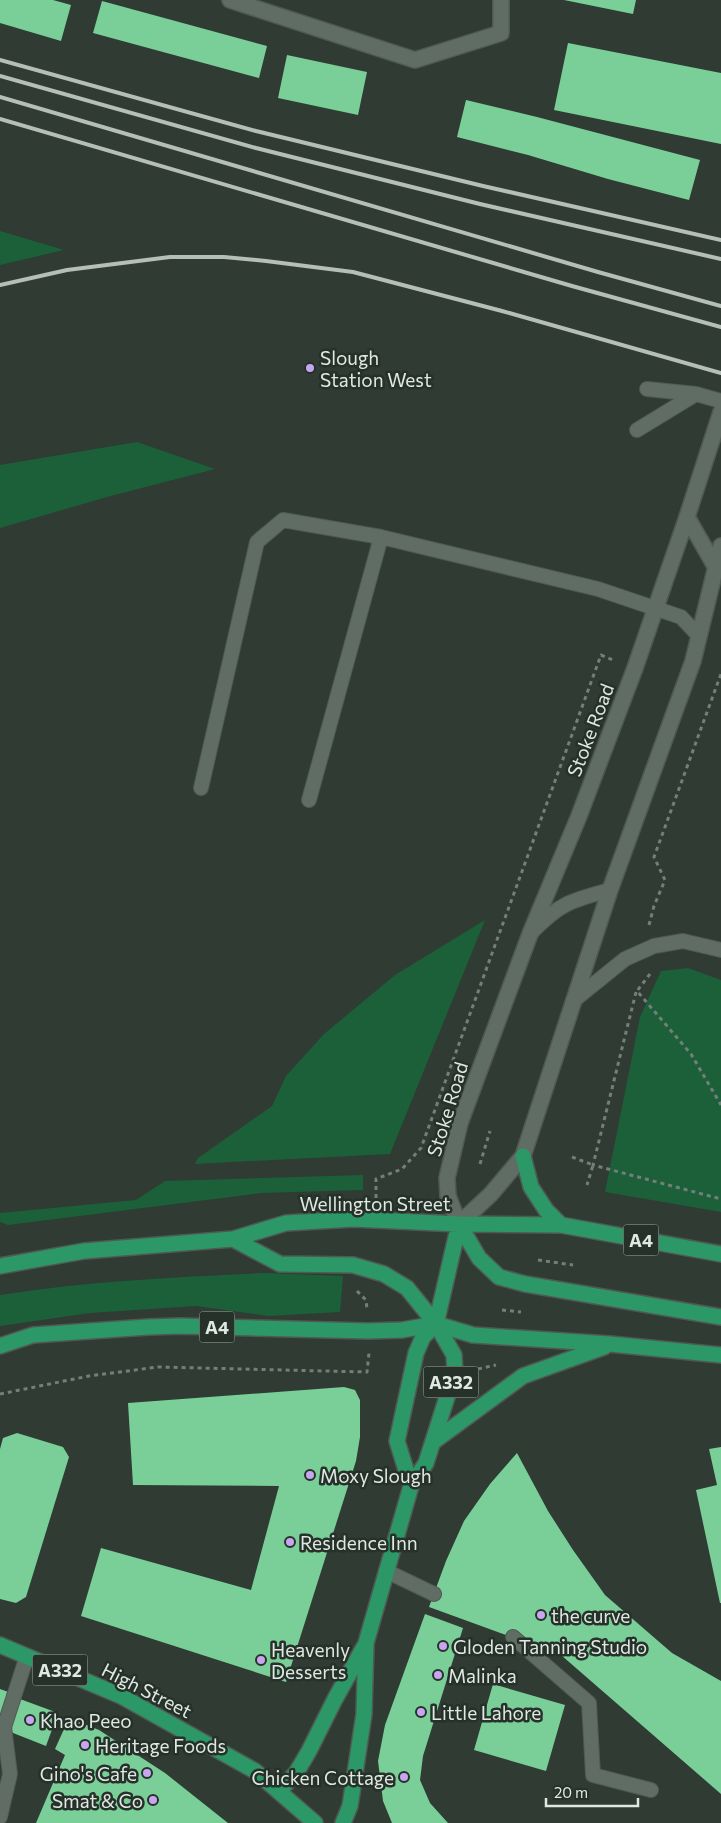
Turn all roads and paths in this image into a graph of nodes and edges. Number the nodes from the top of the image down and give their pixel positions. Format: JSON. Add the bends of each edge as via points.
{"nodes":[{"id":1,"x":230,"y":0,"type":"edge"},
{"id":2,"x":500,"y":0,"type":"edge"},
{"id":3,"x":647,"y":389,"type":"dead end"},
{"id":4,"x":696,"y":394,"type":"junction"},
{"id":5,"x":721,"y":401,"type":"edge"},
{"id":6,"x":721,"y":412,"type":"edge"},
{"id":7,"x":637,"y":430,"type":"dead end"},
{"id":8,"x":687,"y":517,"type":"junction"},
{"id":9,"x":381,"y":537,"type":"junction"},
{"id":10,"x":721,"y":546,"type":"edge"},
{"id":11,"x":718,"y":567,"type":"edge"},
{"id":12,"x":654,"y":609,"type":"junction"},
{"id":13,"x":699,"y":636,"type":"junction"},
{"id":14,"x":601,"y":655,"type":"dead end"},
{"id":15,"x":721,"y":674,"type":"edge"},
{"id":16,"x":201,"y":788,"type":"dead end"},
{"id":17,"x":308,"y":800,"type":"dead end"},
{"id":18,"x":665,"y":880,"type":"dead end"},
{"id":19,"x":610,"y":890,"type":"junction"},
{"id":20,"x":530,"y":934,"type":"junction"},
{"id":21,"x":721,"y":950,"type":"edge"},
{"id":22,"x":654,"y":969,"type":"dead end"},
{"id":23,"x":637,"y":991,"type":"junction"},
{"id":24,"x":573,"y":1001,"type":"junction"},
{"id":25,"x":721,"y":1105,"type":"edge"},
{"id":26,"x":490,"y":1132,"type":"dead end"},
{"id":27,"x":522,"y":1156,"type":"junction"},
{"id":28,"x":572,"y":1156,"type":"dead end"},
{"id":29,"x":480,"y":1164,"type":"dead end"},
{"id":30,"x":593,"y":1165,"type":"junction"},
{"id":31,"x":376,"y":1178,"type":"dead end"},
{"id":32,"x":587,"y":1185,"type":"dead end"},
{"id":33,"x":721,"y":1200,"type":"edge"},
{"id":34,"x":459,"y":1224,"type":"junction"},
{"id":35,"x":561,"y":1225,"type":"junction"},
{"id":36,"x":234,"y":1240,"type":"junction"},
{"id":37,"x":721,"y":1254,"type":"edge"},
{"id":38,"x":536,"y":1260,"type":"dead end"},
{"id":39,"x":573,"y":1265,"type":"dead end"},
{"id":40,"x":0,"y":1266,"type":"edge"},
{"id":41,"x":502,"y":1310,"type":"dead end"},
{"id":42,"x":521,"y":1312,"type":"dead end"},
{"id":43,"x":721,"y":1317,"type":"edge"},
{"id":44,"x":436,"y":1324,"type":"junction"},
{"id":45,"x":34,"y":1335,"type":"junction"},
{"id":46,"x":0,"y":1338,"type":"edge"},
{"id":47,"x":610,"y":1344,"type":"junction"},
{"id":48,"x":0,"y":1346,"type":"edge"},
{"id":49,"x":369,"y":1355,"type":"dead end"},
{"id":50,"x":721,"y":1355,"type":"edge"},
{"id":51,"x":497,"y":1364,"type":"dead end"},
{"id":52,"x":478,"y":1369,"type":"dead end"},
{"id":53,"x":0,"y":1394,"type":"edge"},
{"id":54,"x":433,"y":1442,"type":"junction"},
{"id":55,"x":411,"y":1486,"type":"junction"},
{"id":56,"x":386,"y":1571,"type":"junction"},
{"id":57,"x":434,"y":1594,"type":"dead end"},
{"id":58,"x":513,"y":1637,"type":"dead end"},
{"id":59,"x":366,"y":1643,"type":"junction"},
{"id":60,"x":0,"y":1645,"type":"edge"},
{"id":61,"x":27,"y":1656,"type":"junction"},
{"id":62,"x":651,"y":1790,"type":"dead end"},
{"id":63,"x":278,"y":1791,"type":"junction"},
{"id":64,"x":0,"y":1817,"type":"edge"},
{"id":65,"x":315,"y":1823,"type":"edge"},
{"id":66,"x":343,"y":1823,"type":"edge"}],
"edges":[{"from":1,"to":2,"type":"main road","via":[[415,60],[500,33]]},
{"from":3,"to":4,"type":"lane"},
{"from":4,"to":5,"type":"lane"},
{"from":4,"to":7,"type":"lane"},
{"from":6,"to":8,"type":"main road","name":"Stoke Road"},
{"from":8,"to":11,"type":"main road"},
{"from":8,"to":12,"type":"main road","name":"Stoke Road"},
{"from":9,"to":12,"type":"lane","via":[[598,589]]},
{"from":9,"to":16,"type":"lane","via":[[283,520],[257,542]]},
{"from":9,"to":17,"type":"lane"},
{"from":10,"to":11,"type":"main road"},
{"from":11,"to":13,"type":"main road"},
{"from":12,"to":13,"type":"lane","via":[[681,618]]},
{"from":12,"to":20,"type":"main road","name":"Stoke Road","via":[[579,816]]},
{"from":13,"to":19,"type":"main road","via":[[694,661]]},
{"from":14,"to":31,"type":"path","via":[[421,1148],[402,1169]]},
{"from":15,"to":18,"type":"path","via":[[654,856]]},
{"from":19,"to":20,"type":"lane","via":[[577,898],[562,906]]},
{"from":19,"to":24,"type":"main road"},
{"from":20,"to":34,"type":"main road","name":"Stoke Road","via":[[460,1123],[447,1178],[448,1196]]},
{"from":21,"to":24,"type":"lane","via":[[683,941],[654,946],[625,960]]},
{"from":22,"to":23,"type":"path"},
{"from":23,"to":25,"type":"path","via":[[691,1054]]},
{"from":23,"to":30,"type":"path"},
{"from":24,"to":27,"type":"main road"},
{"from":26,"to":29,"type":"path"},
{"from":27,"to":34,"type":"main road","via":[[491,1194]]},
{"from":27,"to":35,"type":"main road","via":[[530,1187]]},
{"from":28,"to":30,"type":"path"},
{"from":30,"to":32,"type":"path"},
{"from":30,"to":33,"type":"path"},
{"from":34,"to":35,"type":"main road","name":"Wellington Street"},
{"from":34,"to":36,"type":"main road","name":"Wellington Street","via":[[353,1219],[286,1223]]},
{"from":34,"to":43,"type":"main road","via":[[479,1258],[499,1277]]},
{"from":34,"to":44,"type":"main road"},
{"from":35,"to":37,"type":"main road","name":"Wellington Street","number":"A4"},
{"from":36,"to":40,"type":"main road","name":"Wellington Street","via":[[84,1251]]},
{"from":36,"to":44,"type":"main road","via":[[280,1264],[353,1265],[384,1274],[407,1288]]},
{"from":38,"to":39,"type":"path"},
{"from":41,"to":42,"type":"path"},
{"from":44,"to":45,"type":"main road","number":"A4","via":[[368,1331],[180,1326]]},
{"from":44,"to":47,"type":"main road","number":"A4","via":[[473,1335]]},
{"from":44,"to":54,"type":"main road","number":"A332","via":[[454,1355],[454,1372]]},
{"from":44,"to":55,"type":"main road","via":[[423,1337],[416,1353],[397,1441]]},
{"from":45,"to":46,"type":"main road"},
{"from":45,"to":48,"type":"main road","number":"A4"},
{"from":47,"to":50,"type":"main road","number":"A4"},
{"from":47,"to":54,"type":"main road","number":"A4","via":[[522,1376]]},
{"from":49,"to":53,"type":"path","via":[[367,1372],[158,1367],[89,1376]]},
{"from":51,"to":52,"type":"path"},
{"from":54,"to":55,"type":"main road","number":"A332","via":[[426,1463]]},
{"from":55,"to":56,"type":"main road","number":"A332"},
{"from":56,"to":57,"type":"lane"},
{"from":56,"to":59,"type":"main road","number":"A332"},
{"from":58,"to":62,"type":"lane","via":[[589,1703],[594,1776]]},
{"from":59,"to":63,"type":"main road","via":[[310,1751],[296,1773]]},
{"from":59,"to":66,"type":"main road","via":[[364,1714],[350,1806]]},
{"from":60,"to":61,"type":"main road","name":"High Street","number":"A332"},
{"from":61,"to":63,"type":"main road","name":"High Street","number":"A332","via":[[121,1696],[255,1771]]},
{"from":61,"to":64,"type":"lane","via":[[4,1727],[10,1774]]},
{"from":63,"to":65,"type":"main road","name":"High Street","number":"A332"}]}
